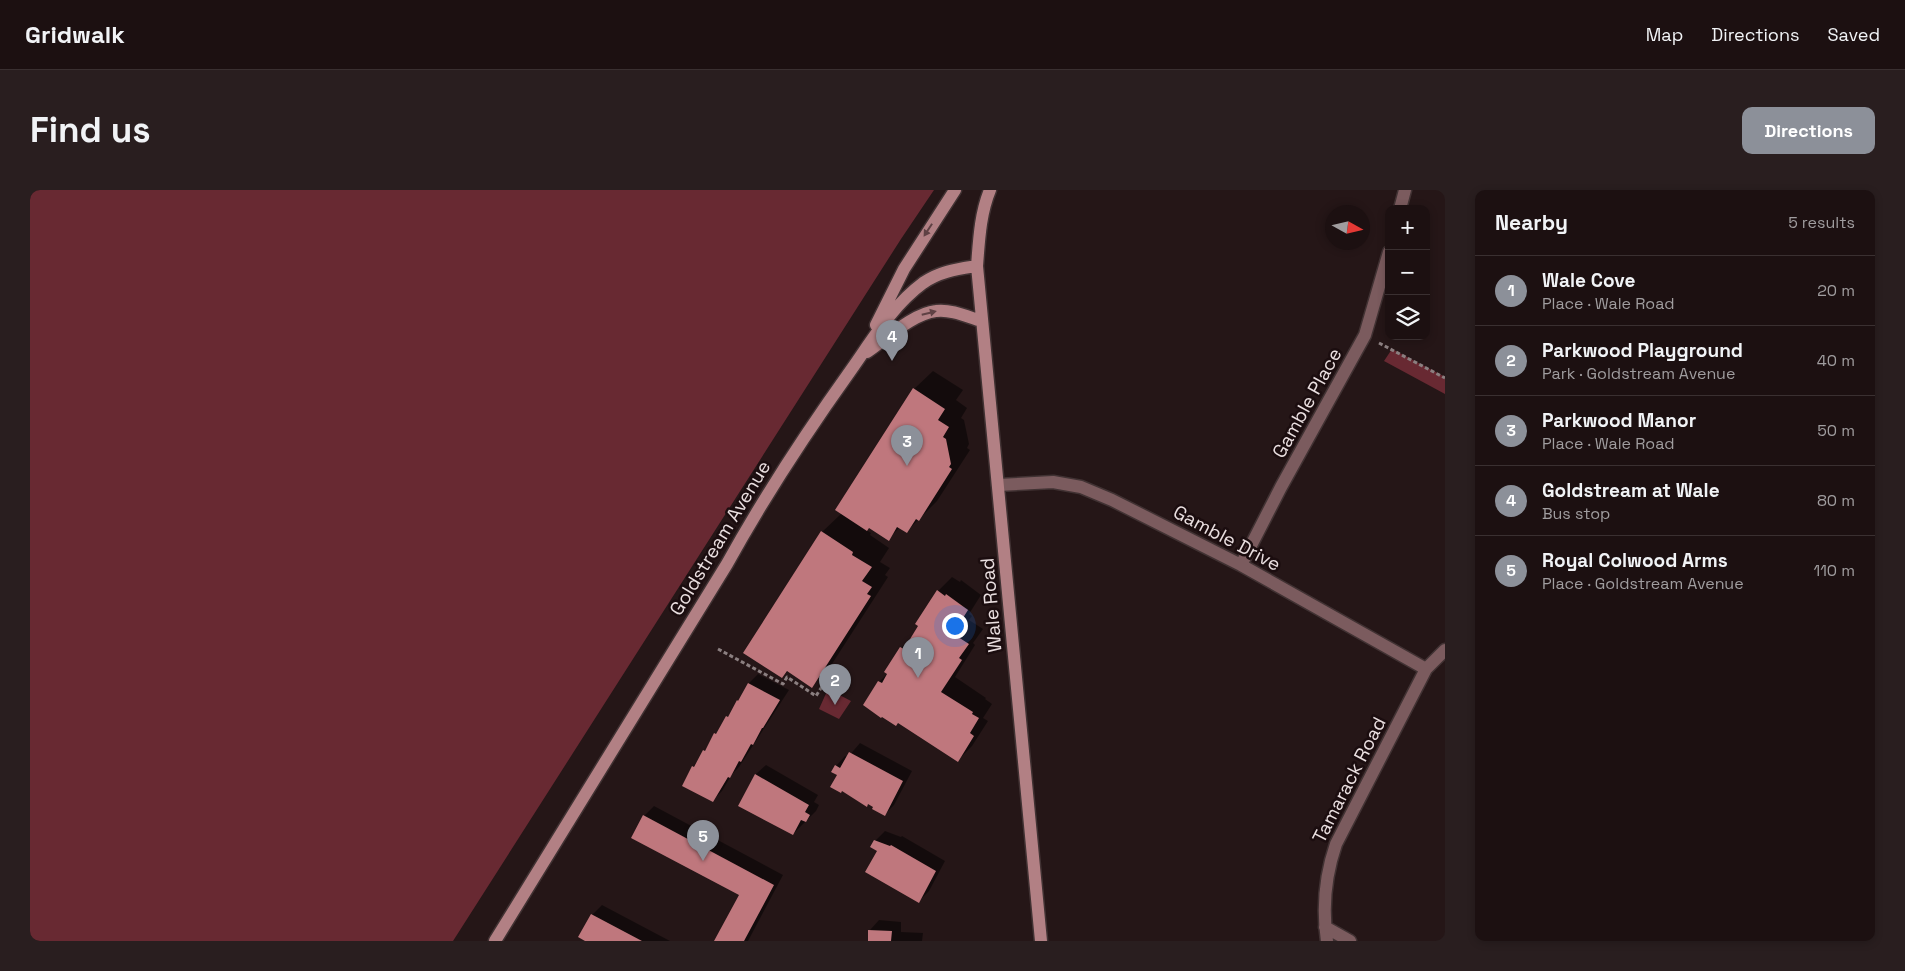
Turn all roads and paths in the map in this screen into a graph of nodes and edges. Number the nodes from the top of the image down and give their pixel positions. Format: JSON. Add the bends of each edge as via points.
{"nodes":[{"id":1,"x":955,"y":190,"type":"edge"},
{"id":2,"x":990,"y":190,"type":"edge"},
{"id":3,"x":1405,"y":190,"type":"edge"},
{"id":4,"x":1401,"y":205,"type":"edge"},
{"id":5,"x":977,"y":266,"type":"junction"},
{"id":6,"x":1385,"y":266,"type":"edge"},
{"id":7,"x":982,"y":321,"type":"junction"},
{"id":8,"x":1365,"y":335,"type":"junction"},
{"id":9,"x":859,"y":358,"type":"junction"},
{"id":10,"x":1445,"y":378,"type":"edge"},
{"id":11,"x":998,"y":485,"type":"junction"},
{"id":12,"x":1241,"y":565,"type":"junction"},
{"id":13,"x":718,"y":649,"type":"dead end"},
{"id":14,"x":1445,"y":650,"type":"edge"},
{"id":15,"x":1426,"y":669,"type":"junction"},
{"id":16,"x":823,"y":685,"type":"dead end"},
{"id":17,"x":1325,"y":927,"type":"junction"},
{"id":18,"x":495,"y":941,"type":"edge"},
{"id":19,"x":1041,"y":941,"type":"edge"},
{"id":20,"x":1327,"y":941,"type":"edge"},
{"id":21,"x":1350,"y":941,"type":"edge"}],
"edges":[{"from":1,"to":9,"type":"main road","one_way":true,"via":[[904,269]]},
{"from":2,"to":5,"type":"main road","via":[[980,231]]},
{"from":3,"to":4,"type":"street"},
{"from":5,"to":7,"type":"main road","name":"Wale Road"},
{"from":5,"to":9,"type":"main road","name":"Goldstream Avenue","via":[[945,271],[904,298]]},
{"from":6,"to":8,"type":"street","name":"Gamble Place"},
{"from":9,"to":7,"type":"main road","one_way":true,"via":[[920,315],[937,310]]},
{"from":7,"to":11,"type":"main road","name":"Wale Road"},
{"from":8,"to":10,"type":"path"},
{"from":8,"to":12,"type":"street","name":"Gamble Place"},
{"from":9,"to":18,"type":"main road","name":"Goldstream Avenue","via":[[755,514]]},
{"from":11,"to":12,"type":"street","name":"Gamble Drive","via":[[1052,482],[1082,487]]},
{"from":11,"to":19,"type":"main road","name":"Wale Road"},
{"from":12,"to":15,"type":"street","name":"Gamble Drive"},
{"from":13,"to":16,"type":"path","via":[[783,684],[787,677],[816,696]]},
{"from":14,"to":15,"type":"street","name":"Tamarack Road"},
{"from":15,"to":17,"type":"street","name":"Tamarack Road","via":[[1336,844],[1328,867]]},
{"from":17,"to":20,"type":"street","name":"Tamarack Road"},
{"from":17,"to":21,"type":"street"}]}
